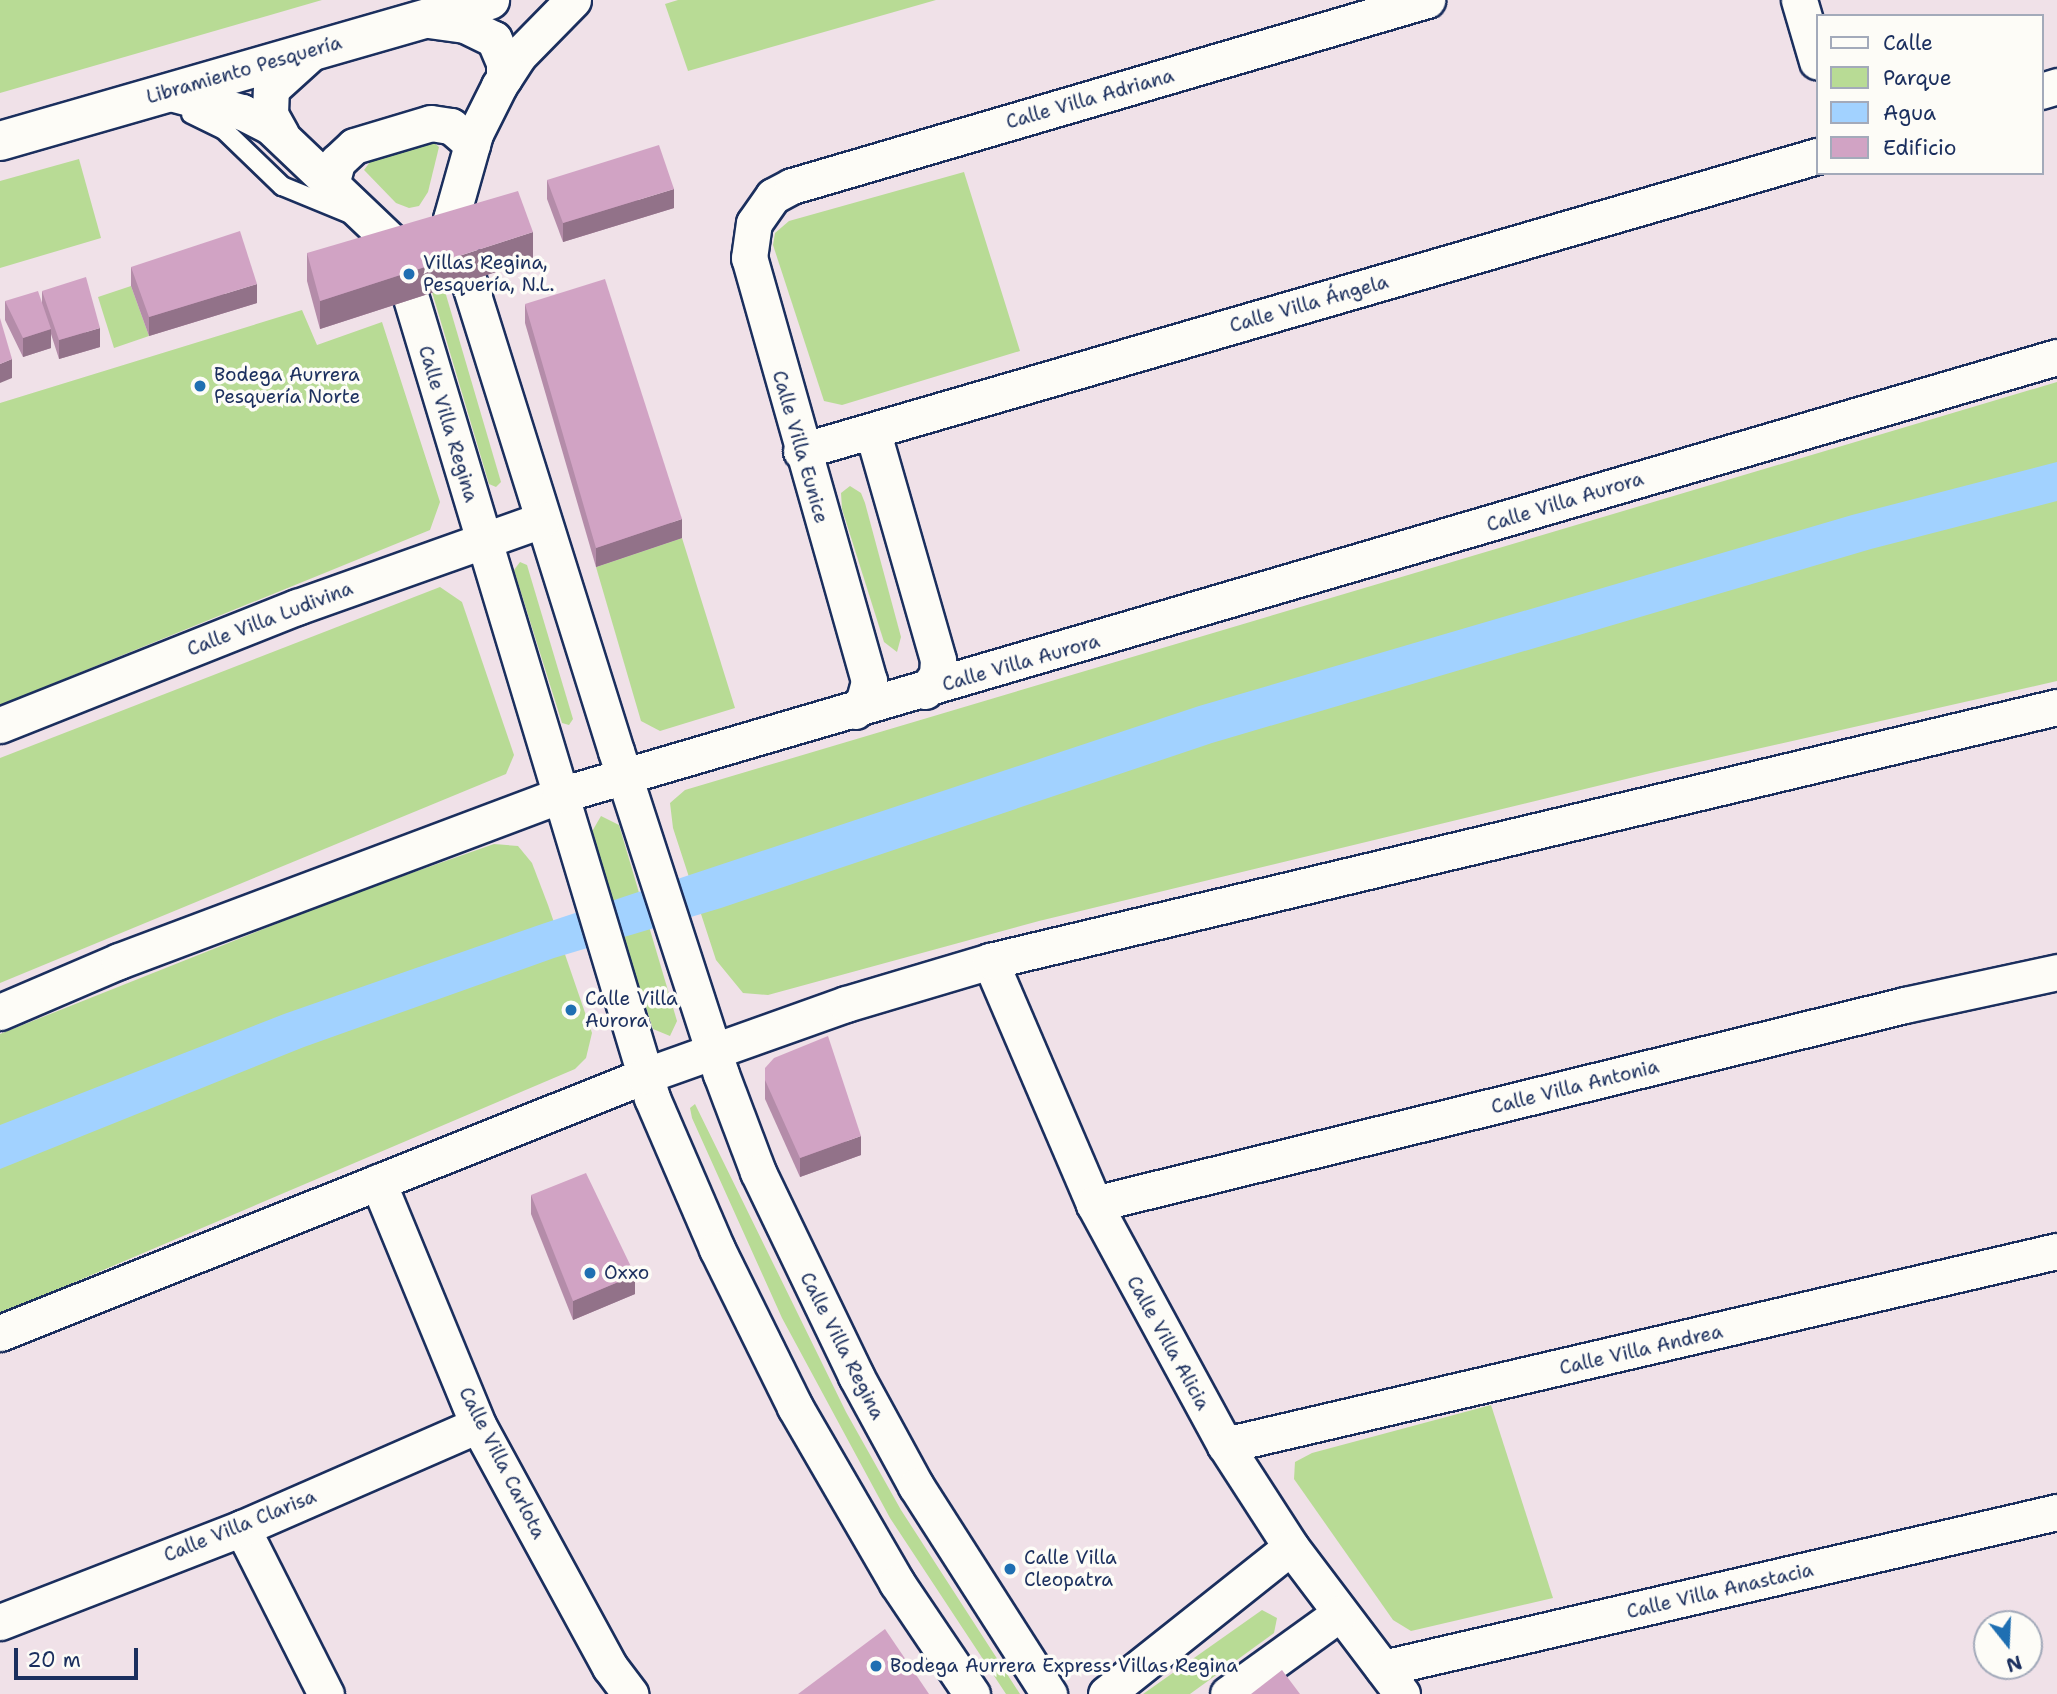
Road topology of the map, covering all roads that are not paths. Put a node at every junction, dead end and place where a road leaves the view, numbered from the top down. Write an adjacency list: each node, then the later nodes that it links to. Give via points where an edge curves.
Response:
1 (489, 0): 5 (main road, Libramiento Pesquería)
2 (573, 0): 8 (street, Calle Villa Regina, via 519,55)
3 (1427, 0): 17 (street, Calle Villa Adriana, via 792,186 773,196)
4 (1800, 0): 7 (street)
5 (421, 19): 6 (main road, Libramiento Pesquería); 8 (street, via 465,25 494,39 504,62)
6 (328, 46): 9 (main road, Libramiento Pesquería); 10 (street, via 304,56 271,89 270,114)
7 (1815, 54)
8 (504, 78): 12 (street, Calle Villa Regina)
9 (169, 101): 10 (street, Calle Villa Regina, via 242,112); 11 (main road, Libramiento Pesquería); 18 (lane, via 207,118 282,186)
10 (281, 134): 14 (street, Calle Villa Regina)
11 (0, 141)
12 (472, 144): 14 (street, via 451,126 431,123 354,146 337,162); 15 (street, Calle Villa Regina)
13 (1815, 157): 20 (street, Calle Villa Ángela)
14 (332, 181): 16 (street, Calle Villa Regina)
15 (461, 182): 16 (street, via 443,215 428,226 394,230); 22 (street, Calle Villa Regina, via 453,231)
16 (363, 211): 18 (street, Calle Villa Regina)
17 (761, 212): 21 (street, Calle Villa Eunice, via 749,258)
18 (389, 236): 23 (street, Calle Villa Regina)
19 (2057, 357): 24 (street, Calle Villa Aurora, via 967,678)
20 (873, 433): 21 (street, Calle Villa Ángela); 24 (street)
21 (801, 451): 25 (street, Calle Villa Eunice)
22 (542, 520): 23 (street, Calle Villa Ludivina); 28 (street, Calle Villa Regina)
23 (483, 540): 27 (street, Calle Villa Ludivina, via 297,607); 28 (street, Calle Villa Regina)
24 (922, 683): 25 (street, Calle Villa Aurora)
25 (862, 696): 28 (street, Calle Villa Aurora)
26 (2057, 707): 29 (street)
27 (0, 725)
28 (593, 786): 31 (street, Calle Villa Aurora, via 120,961); 32 (street, Calle Villa Regina, via 584,872 620,989); 32 (street, Calle Villa Regina, via 652,854 688,971)
29 (990, 961): 32 (street); 34 (street, Calle Villa Alicia, via 1044,1097)
30 (2057, 972): 34 (street, Calle Villa Antonia, via 1905,1005)
31 (0, 1012)
32 (679, 1063): 33 (street); 47 (street, Calle Villa Regina, via 717,1249 801,1418 897,1583); 48 (street, Calle Villa Regina, via 758,1172 856,1376 953,1549)
33 (378, 1182): 36 (street); 37 (street, Calle Villa Carlota)
34 (1094, 1204): 38 (street, Calle Villa Alicia)
35 (2057, 1251): 38 (street, Calle Villa Andrea)
36 (0, 1333)
37 (478, 1425): 40 (street, Calle Villa Clarisa); 46 (street, Calle Villa Carlota, via 610,1667)
38 (1225, 1445): 41 (street, Calle Villa Alicia)
39 (2057, 1511): 44 (street, Calle Villa Anastacia)
40 (242, 1528): 43 (street, Calle Villa Clarisa); 45 (street)
41 (1290, 1547): 42 (street, Calle Villa Alicia); 49 (street)
42 (1339, 1614): 44 (street, Calle Villa Alicia); 50 (street)
43 (0, 1622)
44 (1392, 1681)
45 (326, 1694)
46 (630, 1694)
47 (972, 1694)
48 (1049, 1694)
49 (1106, 1694)
50 (1228, 1694)

